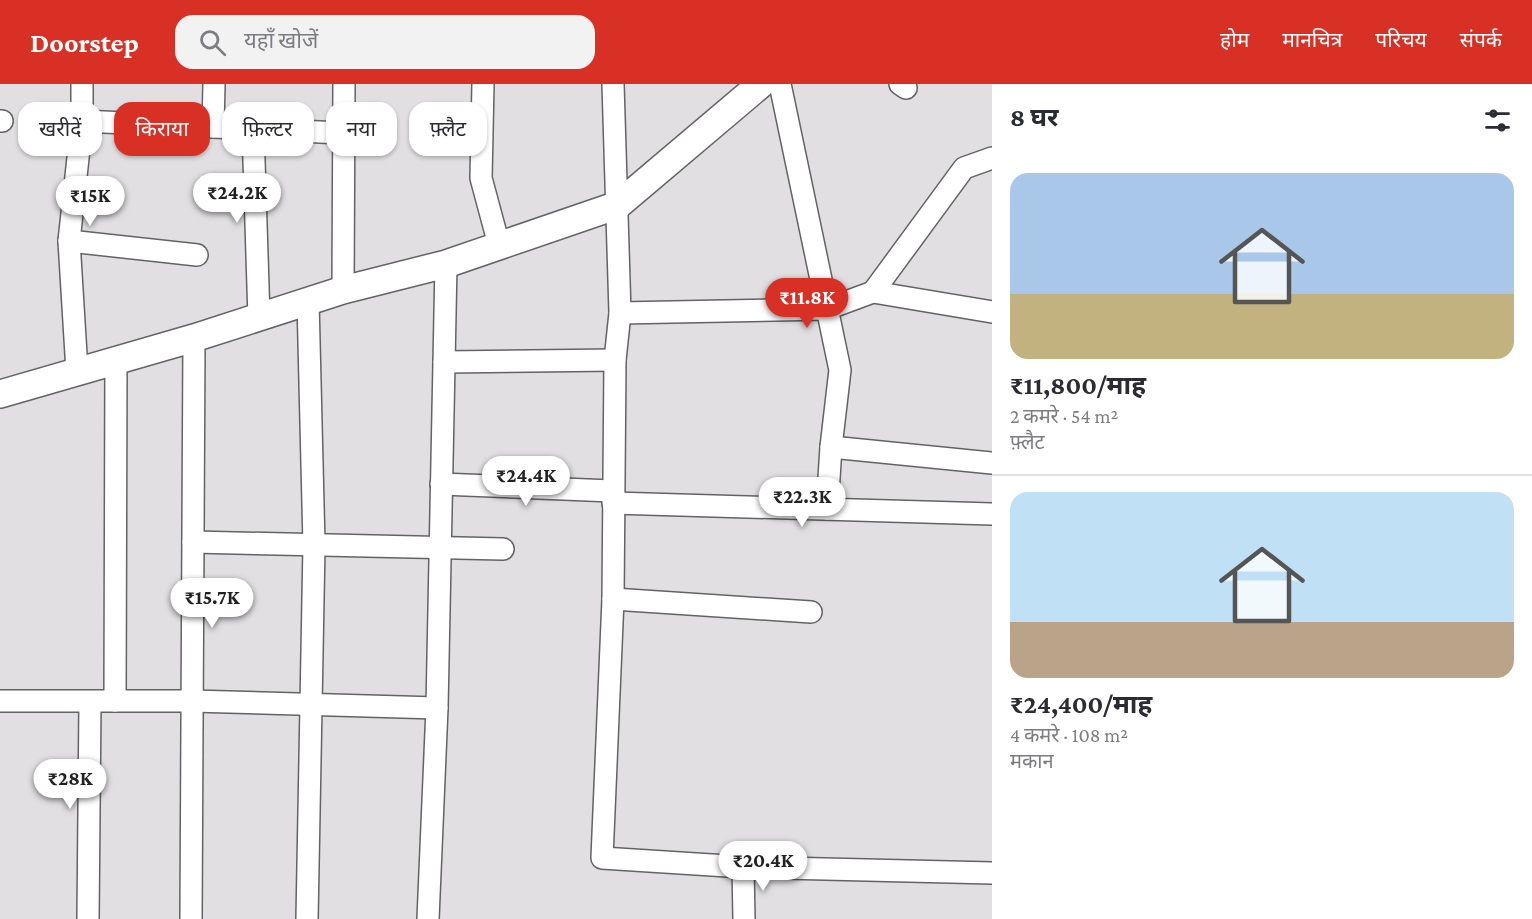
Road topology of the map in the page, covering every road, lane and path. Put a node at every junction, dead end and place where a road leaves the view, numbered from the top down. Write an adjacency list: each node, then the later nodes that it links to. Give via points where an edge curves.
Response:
1 (82, 84): 8 (street)
2 (214, 84): 11 (street)
3 (344, 84): 9 (street)
4 (483, 84): 19 (street, via 481,178)
5 (613, 84): 17 (street)
6 (761, 84): 17 (street)
7 (780, 84): 25 (street)
8 (82, 102)
9 (343, 102)
10 (102, 122): 11 (street)
11 (213, 127): 12 (street)
12 (222, 127)
13 (78, 156): 18 (street)
14 (254, 156): 28 (street)
15 (342, 156): 22 (street)
16 (992, 158): 23 (street, via 964,168)
17 (618, 205): 19 (street); 27 (street)
18 (69, 242): 20 (street); 33 (street)
19 (499, 245): 21 (street)
20 (196, 255)
21 (446, 264): 22 (street); 32 (street)
22 (343, 290): 24 (street)
23 (873, 292): 25 (street); 26 (street)
24 (308, 301): 28 (street); 42 (street)
25 (827, 309): 27 (street); 35 (street, via 840,370)
26 (992, 312)
27 (620, 313): 31 (street)
28 (259, 318): 29 (street)
29 (194, 338): 30 (street); 41 (street)
30 (116, 360): 33 (street); 48 (street)
31 (615, 360): 32 (street); 38 (street)
32 (444, 362): 37 (street)
33 (77, 371): 34 (street)
34 (0, 394)
35 (831, 447): 36 (street); 39 (street)
36 (992, 463)
37 (441, 484): 38 (street); 43 (street)
38 (613, 497): 39 (street); 45 (street)
39 (827, 509): 40 (street)
40 (992, 514)
41 (193, 542): 42 (street); 49 (street)
42 (314, 544): 43 (street); 51 (street)
43 (440, 548): 44 (street); 52 (street)
44 (503, 549)
45 (613, 600): 46 (street); 53 (street, via 602,858)
46 (811, 612)
47 (0, 701): 50 (street)
48 (115, 701): 49 (street); 50 (street)
49 (192, 701): 51 (street); 56 (street)
50 (90, 702): 55 (street)
51 (313, 706): 52 (street); 57 (street)
52 (437, 708): 58 (street)
53 (742, 867): 54 (street); 59 (street)
54 (992, 873)
55 (88, 919)
56 (191, 919)
57 (307, 919)
58 (428, 919)
59 (744, 919)

